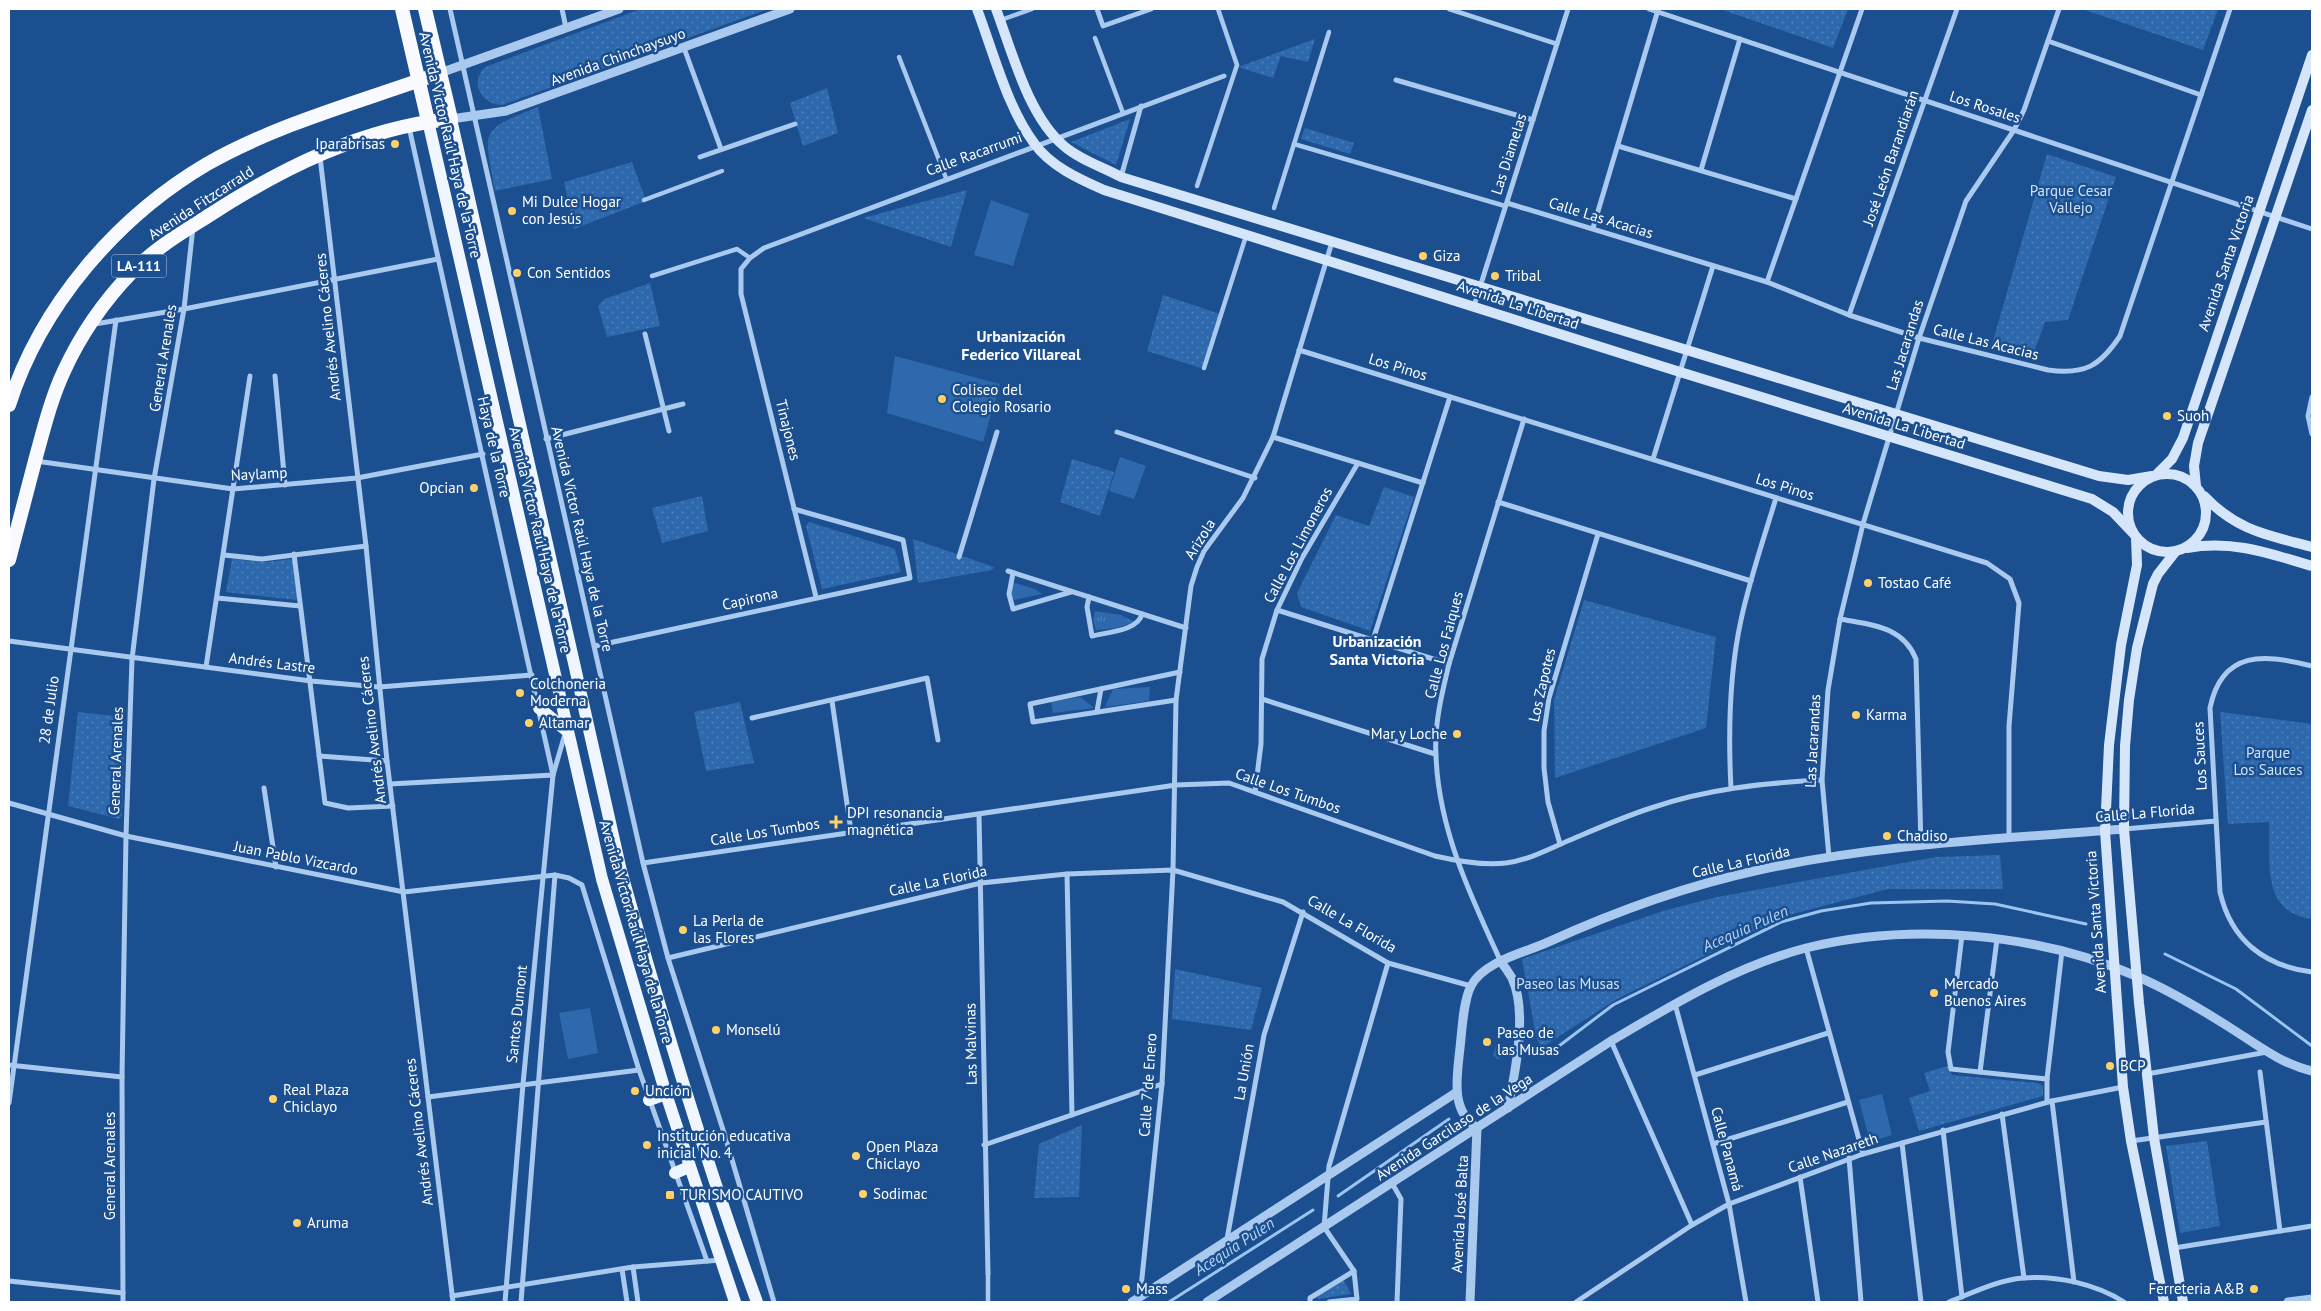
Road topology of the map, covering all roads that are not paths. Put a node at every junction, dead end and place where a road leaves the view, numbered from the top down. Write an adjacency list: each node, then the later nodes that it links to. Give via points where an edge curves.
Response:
1 (402, 9): 38 (highway, Avenida Victor Raúl Haya de la Torre)
2 (426, 9): 35 (highway, Avenida Victor Raúl Haya de la Torre)
3 (450, 9): 31 (street, Avenida Víctor Raúl Haya de la Torre)
4 (562, 9): 22 (street)
5 (619, 9): 22 (street)
6 (790, 9): 28 (street, Avenida Chinchaysuyo)
7 (977, 9): 33 (main road, Avenida La Libertad)
8 (996, 9): 21 (main road, Avenida La Libertad)
9 (1032, 9): 21 (street)
10 (1097, 9): 11 (street, via 1103,26)
11 (1151, 9)
12 (1218, 9): 63 (street, via 1237,65)
13 (1449, 9): 27 (street)
14 (1568, 9): 27 (street, Las Diamelas)
15 (1649, 9): 20 (street, Los Rosales)
16 (1862, 9): 34 (street)
17 (1957, 9): 40 (street, José León Barandiarán)
18 (2059, 9): 26 (street, Las Jacarandas)
19 (2230, 9): 39 (street, Calle Las Acacias)
20 (1658, 10): 25 (street, Los Rosales); 54 (street)
21 (1001, 20): 32 (main road, Avenida La Libertad)
22 (566, 28): 31 (street)
23 (1329, 32): 52 (street)
24 (1096, 38): 43 (street)
25 (1740, 39): 34 (street, Los Rosales); 58 (street)
26 (2048, 40): 39 (street); 50 (street, Las Jacarandas)
27 (1557, 44): 46 (street, Las Diamelas)
28 (684, 48): 44 (street, Avenida Chinchaysuyo, via 506,111); 55 (street)
29 (2312, 55): 70 (main road, Avenida Santa Victoria)
30 (899, 57): 61 (street)
31 (463, 65): 35 (street); 44 (street, Avenida Víctor Raúl Haya de la Torre)
32 (1017, 65): 33 (main road); 51 (main road, Avenida La Libertad, via 1032,102)
33 (1000, 71): 53 (main road, Avenida La Libertad, via 1015,109)
34 (1840, 72): 40 (street, Los Rosales); 65 (street)
35 (440, 74): 38 (highway, Avenida Fitzcarrald / LA-111); 45 (highway, Avenida Victor Raúl Haya de la Torre)
36 (1224, 76): 41 (street, Calle Racarrumi)
37 (1396, 80): 46 (street)
38 (418, 81): 47 (highway, Avenida Victor Raúl Haya de la Torre); 102 (highway, Avenida Fitzcarrald / LA-111, via 258,139 207,164 158,198 114,237 80,274 51,315 26,361)
39 (2201, 95): 62 (street, Calle Las Acacias)
40 (1925, 100): 50 (street, Los Rosales); 88 (street, José León Barandiarán)
41 (1142, 106): 43 (street, Calle Racarrumi); 60 (street)
42 (2312, 110): 71 (main road)
43 (1123, 113): 51 (street, Calle Racarrumi)
44 (474, 117): 45 (street, Avenida Chinchaysuyo); 112 (street, Avenida Víctor Raúl Haya de la Torre)
45 (451, 119): 47 (highway, Avenida Fitzcarrald / LA-111); 286 (main road, Avenida Victor Raúl Haya de la Torre, via 622,871 654,988)
46 (1533, 120): 67 (street, Las Diamelas)
47 (428, 121): 48 (highway, Avenida Fitzcarrald / LA-111); 169 (main road, Avenida Victor Raúl Haya de la Torre)
48 (409, 124): 56 (highway, Avenida Fitzcarrald / LA-111, via 353,140); 77 (street, Haya de la Torre)
49 (795, 124): 55 (street)
50 (2014, 130): 62 (street, Los Rosales); 92 (street, Las Jacarandas, via 1966,202)
51 (1055, 138): 53 (street, Calle Racarrumi); 60 (main road, Avenida La Libertad, via 1066,148)
52 (1294, 144): 67 (street); 69 (street)
53 (1035, 145): 61 (street, Calle Racarrumi); 68 (main road, Avenida La Libertad, via 1064,170 1084,181)
54 (1618, 146): 58 (street); 73 (street)
55 (721, 149): 57 (street)
56 (320, 154): 72 (highway, Avenida Fitzcarrald / LA-111, via 235,198); 83 (street, Andrés Avelino Cáceres)
57 (700, 157)
58 (1701, 170): 65 (street)
59 (722, 171): 66 (street)
60 (1121, 177): 64 (main road, Avenida La Libertad)
61 (946, 178): 78 (street, Calle Racarrumi, via 764,248)
62 (2171, 182): 70 (street, Los Rosales); 92 (street, Calle Las Acacias, via 2120,336 2108,354 2088,369 2070,373 2048,370)
63 (1197, 186)
64 (1157, 189): 68 (main road); 76 (main road, Avenida La Libertad)
65 (1796, 199): 84 (street)
66 (644, 200)
67 (1506, 204): 73 (street, Calle Las Acacias); 85 (street, Las Diamelas)
68 (1151, 206): 75 (main road, Avenida La Libertad)
69 (1274, 208)
70 (2260, 212): 71 (street, Los Rosales); 118 (main road, Avenida Santa Victoria, via 2183,438 2172,459)
71 (2276, 217): 74 (street, Los Rosales); 125 (main road, via 2198,443 2194,466)
72 (194, 225): 87 (street, General Arenales); 90 (highway, Avenida Fitzcarrald / LA-111, via 160,247 133,271)
73 (1593, 228): 80 (street, Calle Las Acacias)
74 (2312, 229)
75 (1246, 235): 79 (main road, Avenida La Libertad); 95 (street)
76 (1332, 242): 79 (street, Arizola); 85 (main road, Avenida La Libertad)
77 (438, 258): 83 (street); 113 (street, Haya de la Torre)
78 (750, 258): 81 (street, Calle Racarrumi); 82 (street, via 737,249)
79 (1327, 260): 86 (main road, Avenida La Libertad); 93 (street, Arizola)
80 (1713, 266): 84 (street, Calle Las Acacias); 94 (street)
81 (741, 269): 128 (street, Tinajones, via 741,294)
82 (652, 276)
83 (336, 279): 87 (street); 119 (street, Andrés Avelino Cáceres)
84 (1767, 282): 88 (street, Calle Las Acacias)
85 (1480, 287): 86 (street, Las Diamelas); 94 (main road, Avenida La Libertad)
86 (1474, 306): 96 (main road, Avenida La Libertad)
87 (184, 308): 89 (street); 121 (street, General Arenales)
88 (1849, 315): 92 (street, Calle Las Acacias)
89 (116, 320): 90 (street); 117 (street, 28 de Julio)
90 (89, 324): 115 (highway, Avenida Fitzcarrald / LA-111, via 57,388)
91 (645, 334): 103 (street)
92 (1919, 338): 104 (street, Las Jacarandas)
93 (1299, 350): 99 (street, Los Pinos); 110 (street, Arizola)
94 (1687, 351): 96 (street); 104 (main road, Avenida La Libertad)
95 (1204, 368)
96 (1680, 372): 111 (main road, Avenida La Libertad); 114 (street)
97 (250, 376): 124 (street)
98 (275, 376): 123 (street)
99 (1450, 397): 105 (street, Los Pinos); 122 (street)
100 (2312, 397): 109 (street, via 2308,416)
101 (683, 404): 103 (street)
102 (9, 405)
103 (664, 410): 106 (street); 112 (street)
104 (1897, 415): 111 (street, Las Jacarandas); 118 (main road, Avenida La Libertad, via 2099,476 2128,480)
105 (1524, 419): 114 (street, Los Pinos); 127 (street, Calle Los Faiques)
106 (669, 431)
107 (997, 432): 137 (street)
108 (1117, 432): 120 (street)
109 (2312, 434)
110 (1273, 437): 116 (street); 120 (street, Arizola)
111 (1890, 438): 129 (street, Las Jacarandas); 131 (main road, Avenida La Libertad, via 2092,500 2114,512)
112 (546, 439): 152 (street, Avenida Víctor Raúl Haya de la Torre)
113 (483, 454): 119 (street, Naylamp); 159 (street, Haya de la Torre)
114 (1652, 459): 126 (street, Los Pinos)
115 (35, 461): 117 (street, Naylamp); 138 (highway, Avenida Fitzcarrald / LA-111)
116 (1358, 463): 122 (street); 146 (street, Calle Los Limoneros, via 1302,558)
117 (95, 470): 121 (street, Naylamp); 153 (street, 28 de Julio)
118 (2155, 475): 125 (main road, via 2178,475); 131 (main road, via 2140,483 2132,494 2128,521)
119 (357, 478): 123 (street, Naylamp); 132 (street, Andrés Avelino Cáceres)
120 (1254, 478): 149 (street, Arizola, via 1204,551 1191,586)
121 (154, 479): 124 (street, Naylamp); 154 (street, General Arenales)
122 (1423, 483): 150 (street)
123 (285, 485): 124 (street, Naylamp)
124 (233, 489): 136 (street)
125 (2198, 489): 133 (main road, via 2231,520 2258,532); 134 (main road, via 2205,502 2205,524 2196,538)
126 (1776, 498): 129 (street, Los Pinos); 140 (street)
127 (1498, 502): 130 (street); 155 (street, Calle Los Faiques)
128 (794, 509): 142 (street, Tinajones); 142 (street, Capirona, via 903,540 910,578)
129 (1863, 524): 148 (street, Las Jacarandas); 190 (street, Los Pinos, via 1987,563 2010,579 2019,603 2009,726)
130 (1598, 534): 140 (street); 191 (street, Los Zapotes, via 1549,698 1544,731 1548,802)
131 (2134, 535): 134 (main road, via 2154,550); 187 (main road, Avenida Santa Victoria, via 2136,565 2121,645 2108,746)
132 (366, 546): 135 (street); 161 (street, Andrés Avelino Cáceres)
133 (2312, 548)
134 (2180, 550): 139 (main road, via 2212,544 2236,545); 186 (main road, via 2153,584 2137,648 2125,746)
135 (294, 554): 136 (street, via 262,559); 145 (street)
136 (224, 555): 144 (street)
137 (959, 557)
138 (9, 560)
139 (2312, 566)
140 (1751, 581): 179 (street, via 1741,621 1729,706)
141 (1072, 592): 141 (street, via 1011,572 1009,594 1013,608); 143 (street)
142 (816, 597): 152 (street, Capirona)
143 (1089, 597): 147 (street); 147 (street, via 1087,607 1092,636 1134,626)
144 (216, 598): 145 (street); 156 (street)
145 (300, 606): 160 (street)
146 (1277, 610): 150 (street); 163 (street, Calle Los Limoneros, via 1262,659)
147 (1142, 614): 149 (street)
148 (1840, 619): 175 (street, Las Jacarandas, via 1828,690); 192 (street, via 1883,628 1900,636 1910,645 1916,659)
149 (1186, 628): 158 (street, Arizola)
150 (1373, 640): 155 (street)
151 (9, 641): 153 (street, Andrés Lastre)
152 (595, 646): 195 (street, Avenida Víctor Raúl Haya de la Torre)
153 (70, 651): 154 (street, Andrés Lastre); 184 (street, 28 de Julio)
154 (132, 659): 156 (street, Andrés Lastre); 189 (street, General Arenales)
155 (1449, 664): 171 (street, Calle Los Faiques, via 1440,702)
156 (206, 666): 160 (street, Andrés Lastre)
157 (2312, 666): 185 (street, Los Sauces, via 2267,656 2249,660 2224,675 2213,692 2210,708)
158 (1180, 672): 162 (street); 164 (street, Arizola)
159 (532, 675): 161 (street, Andrés Lastre); 166 (street, Haya de la Torre)
160 (311, 681): 161 (street, Andrés Lastre); 172 (street)
161 (379, 687): 173 (street, Andrés Avelino Cáceres)
162 (1101, 689): 167 (street); 167 (street, via 1030,704 1033,722)
163 (1262, 699): 171 (street); 180 (street, Calle Los Limoneros)
164 (1176, 700): 167 (street); 177 (street, Arizola)
165 (832, 701): 168 (street); 170 (street, via 927,678); 188 (street)
166 (539, 708): 169 (main road); 174 (street, Haya de la Torre)
167 (1097, 711)
168 (752, 718)
169 (566, 730): 174 (street, Santos Dumont); 233 (main road, Avenida Victor Raúl Haya de la Torre, via 602,879)
170 (938, 740)
171 (1435, 754): 194 (street, Calle Los Faiques, via 1444,810)
172 (319, 756): 173 (street); 182 (street, via 325,803 348,808)
173 (387, 760): 176 (street, Andrés Avelino Cáceres)
174 (553, 776): 176 (street); 200 (street, Santos Dumont)
175 (1822, 780): 179 (street, Calle Los Tumbos); 193 (street, Las Jacarandas)
176 (390, 784): 182 (street, Andrés Avelino Cáceres)
177 (1176, 785): 180 (street, Calle Los Tumbos, via 1229,783); 183 (street, Calle Los Tumbos); 197 (street, Arizola)
178 (264, 788): 196 (street)
179 (1731, 788): 191 (street, Calle Los Tumbos, via 1652,808)
180 (1255, 792): 194 (street, Calle Los Tumbos, via 1435,856)
181 (9, 803): 184 (street, Juan Pablo Vizcardo)
182 (394, 806): 202 (street, Andrés Avelino Cáceres)
183 (979, 814): 188 (street, Calle Los Tumbos); 201 (street, Las Malvinas)
184 (47, 815): 189 (street, Juan Pablo Vizcardo); 219 (street, 28 de Julio)
185 (2216, 822): 186 (street, Calle La Florida); 212 (street, Los Sauces, via 2220,892 2224,910 2234,929 2250,947 2269,960 2294,970)
186 (2124, 829): 187 (street, Calle La Florida); 213 (main road)
187 (2105, 830): 190 (street, Calle La Florida); 211 (main road, Avenida Santa Victoria)
188 (851, 831): 195 (street, Calle Los Tumbos)
189 (126, 836): 196 (street, Juan Pablo Vizcardo); 226 (street, General Arenales)
190 (2009, 838): 192 (street, Calle La Florida)
191 (1560, 844): 194 (street, Calle Los Tumbos, via 1537,856 1505,863)
192 (1921, 846): 193 (street, Calle La Florida)
193 (1829, 856): 209 (street, Calle La Florida, via 1747,873 1642,904)
194 (1458, 861): 209 (street, Calle Los Faiques)
195 (643, 863): 208 (street, Avenida Víctor Raúl Haya de la Torre)
196 (276, 867): 202 (street, Juan Pablo Vizcardo)
197 (1173, 870): 198 (street, Calle La Florida); 203 (street, Calle La Florida, via 1284,902); 230 (street, Calle 7 de Enero)
198 (1067, 874): 201 (street, Calle La Florida); 241 (street)
199 (555, 875): 200 (street, Juan Pablo Vizcardo); 220 (street, Juan Pablo Vizcardo, via 582,885); 228 (street, Santos Dumont)
200 (543, 876): 202 (street, Juan Pablo Vizcardo); 229 (street, Santos Dumont)
201 (981, 883): 208 (street, Calle La Florida); 249 (street, Las Malvinas)
202 (404, 892): 234 (street, Andrés Avelino Cáceres)
203 (1303, 912): 210 (street, Calle La Florida); 262 (street, La Unión, via 1264,1035)
204 (1962, 934): 205 (street, Avenida Garcilaso de la Vega); 206 (street, Avenida Garcilaso de la Vega, via 1911,934); 222 (street, via 1948,1052 1951,1069)
205 (1997, 938): 207 (street, Avenida Garcilaso de la Vega); 222 (street)
206 (1806, 948): 215 (street, Avenida Garcilaso de la Vega, via 1728,977); 216 (street)
207 (2062, 950): 211 (street, Avenida Garcilaso de la Vega); 227 (street)
208 (668, 958): 287 (street, Avenida Víctor Raúl Haya de la Torre)
209 (1501, 962): 214 (street, Calle La Florida, via 1483,973); 239 (street, via 1512,978 1518,1011 1516,1057)
210 (1388, 963): 214 (street, Calle La Florida); 254 (street, via 1329,1166)
211 (2114, 968): 213 (street, Avenida Garcilaso de la Vega); 231 (main road, Avenida Santa Victoria)
212 (2312, 972)
213 (2136, 976): 218 (street, Avenida Garcilaso de la Vega, via 2200,1009); 224 (main road)
214 (1471, 986): 232 (street)
215 (1674, 1003): 217 (street, Avenida Garcilaso de la Vega); 225 (street, Calle Panamá)
216 (1828, 1034): 225 (street); 236 (street)
217 (1611, 1041): 239 (street, Avenida Garcilaso de la Vega); 258 (street)
218 (2268, 1052): 221 (street, Avenida Garcilaso de la Vega, via 2284,1062); 224 (street)
219 (11, 1066): 226 (street); 238 (street, 28 de Julio)
220 (639, 1070): 228 (street); 235 (street)
221 (2312, 1071)
222 (1980, 1072): 227 (street)
223 (2260, 1072): 242 (street)
224 (2147, 1074): 245 (main road)
225 (1695, 1075): 248 (street, Calle Panamá)
226 (122, 1077): 275 (street, General Arenales)
227 (2047, 1079): 237 (street)
228 (539, 1082): 229 (street); 273 (street, Santos Dumont)
229 (523, 1084): 234 (street); 274 (street, Santos Dumont)
230 (1162, 1084): 241 (street); 279 (street, Calle 7 de Enero)
231 (2123, 1087): 237 (street, Calle Nazareth); 246 (main road, Avenida Santa Victoria)
232 (1457, 1092): 243 (street, via 1462,1113); 254 (street, Avenida Garcilaso de la Vega)
233 (666, 1094): 235 (main road); 252 (main road, Avenida Victor Raúl Haya de la Torre)
234 (428, 1097): 277 (street, Andrés Avelino Cáceres)
235 (649, 1100): 253 (street)
236 (1848, 1102): 248 (street); 250 (street)
237 (2050, 1102): 240 (street, Calle Nazareth); 272 (street)
238 (9, 1103)
239 (1508, 1108): 243 (street, Avenida Garcilaso de la Vega)
240 (2002, 1114): 244 (street, Calle Nazareth); 270 (street)
241 (1072, 1115): 249 (street)
242 (2266, 1122): 245 (street); 261 (street)
243 (1477, 1128): 256 (street, Avenida Garcilaso de la Vega); 293 (street, Avenida José Balta)
244 (1943, 1130): 247 (street, Calle Nazareth); 276 (street)
245 (2154, 1138): 246 (street); 263 (main road)
246 (2131, 1141): 301 (main road, Avenida Santa Victoria)
247 (1902, 1143): 250 (street, Calle Nazareth); 298 (street)
248 (1713, 1144): 257 (street, Calle Panamá)
249 (984, 1145): 269 (street, Las Malvinas)
250 (1863, 1154): 251 (street, Calle Nazareth)
251 (1849, 1158): 255 (street, Calle Nazareth); 297 (street)
252 (689, 1167): 253 (main road); 264 (main road, Avenida Victor Raúl Haya de la Torre)
253 (675, 1173): 265 (street)
254 (1330, 1174): 260 (street); 262 (street, Avenida Garcilaso de la Vega)
255 (1800, 1177): 257 (street, Calle Nazareth); 296 (street)
256 (1392, 1182): 260 (street, Avenida Garcilaso de la Vega); 292 (street, via 1401,1199)
257 (1728, 1204): 258 (street, Calle Nazareth); 295 (street, Calle Panamá)
258 (1692, 1225): 294 (street, Calle Nazareth)
259 (2312, 1226): 261 (street)
260 (1324, 1227): 268 (street); 289 (street, Avenida Garcilaso de la Vega)
261 (2280, 1231): 263 (street)
262 (1227, 1242): 279 (street, Avenida Garcilaso de la Vega)
263 (2174, 1248): 302 (main road)
264 (720, 1260): 265 (street); 285 (main road, Avenida Victor Raúl Haya de la Torre)
265 (706, 1261): 266 (street)
266 (633, 1267): 267 (street); 284 (street)
267 (622, 1269): 273 (street); 283 (street)
268 (1354, 1271): 290 (street, via 1310,1298); 291 (street, via 1357,1298)
269 (988, 1274): 288 (street)
270 (2024, 1278): 272 (street); 276 (street, via 2002,1282)
271 (9, 1281): 275 (street)
272 (2074, 1282): 300 (street)
273 (522, 1284): 274 (street); 282 (street, Santos Dumont)
274 (506, 1286): 277 (street); 281 (street, Santos Dumont)
275 (123, 1293): 280 (street, General Arenales)
276 (1962, 1297): 299 (street)
277 (452, 1299)
278 (2312, 1299): 303 (street)
279 (1137, 1301)
280 (123, 1302)
281 (506, 1302)
282 (521, 1302)
283 (627, 1302)
284 (638, 1302)
285 (735, 1302)
286 (757, 1302)
287 (774, 1302)
288 (988, 1302)
289 (1207, 1302)
290 (1310, 1302)
291 (1329, 1302)
292 (1397, 1302)
293 (1470, 1302)
294 (1576, 1302)
295 (1746, 1302)
296 (1818, 1302)
297 (1861, 1302)
298 (1921, 1302)
299 (1949, 1302)
300 (2124, 1302)
301 (2164, 1302)
302 (2184, 1302)
303 (2288, 1302)

